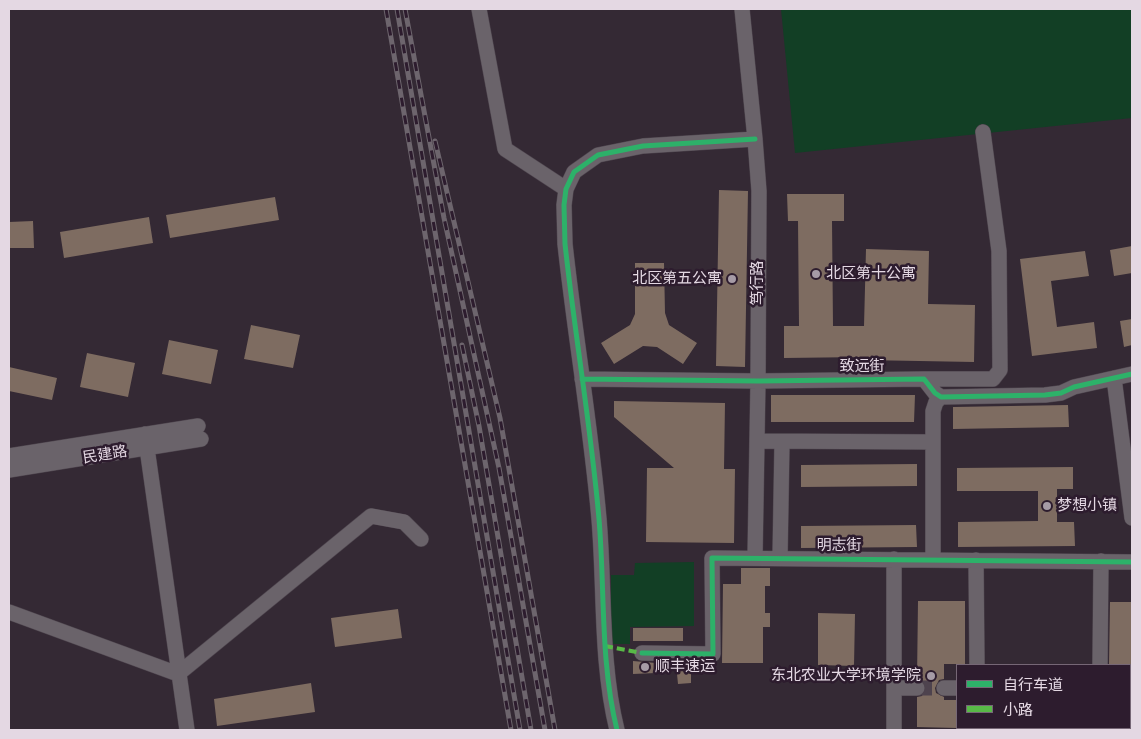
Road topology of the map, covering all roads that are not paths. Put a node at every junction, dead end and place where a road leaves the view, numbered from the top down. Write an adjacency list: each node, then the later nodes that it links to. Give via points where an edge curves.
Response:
1 (479, 9): 5 (street, via 505,148)
2 (742, 9): 4 (street, 笃行路)
3 (982, 132): 9 (street, 致远街, via 999,251 1000,370 993,379)
4 (755, 139): 5 (street, via 642,146 598,155 574,172); 10 (street, 笃行路, via 759,191)
5 (566, 189): 8 (street, via 565,244)
6 (1132, 374): 7 (street)
7 (1114, 378): 11 (street, via 1045,395); 19 (street)
8 (582, 379): 10 (street, 致远街); 36 (street, via 603,557 604,646)
9 (924, 379): 10 (street, 致远街); 11 (street)
10 (758, 381): 14 (street, 笃行路)
11 (941, 397): 16 (street, via 933,411)
12 (199, 433): 13 (street, 民建路)
13 (146, 441): 17 (street, 民建路); 18 (street, 民建路); 32 (street)
14 (757, 441): 15 (street); 21 (street, 笃行路)
15 (782, 442): 16 (street); 22 (street)
16 (933, 442): 24 (street)
17 (9, 456)
18 (9, 470)
19 (1132, 518)
20 (421, 539): 32 (street, via 404,522 371,516)
21 (755, 558): 22 (street, 明志街); 29 (street, 明志街, via 712,558 713,654)
22 (780, 558): 23 (street, 明志街)
23 (894, 559): 24 (street, 明志街); 33 (street)
24 (933, 560): 25 (street, 明志街)
25 (976, 560): 26 (street, 明志街); 30 (street)
26 (1101, 562): 27 (street, 明志街); 31 (street)
27 (1132, 562)
28 (9, 612): 32 (street)
29 (642, 653)
30 (977, 664)
31 (1100, 664)
32 (178, 674): 35 (street)
33 (894, 688): 34 (street); 37 (street)
34 (917, 688)
35 (187, 730)
36 (617, 730)
37 (894, 730)

